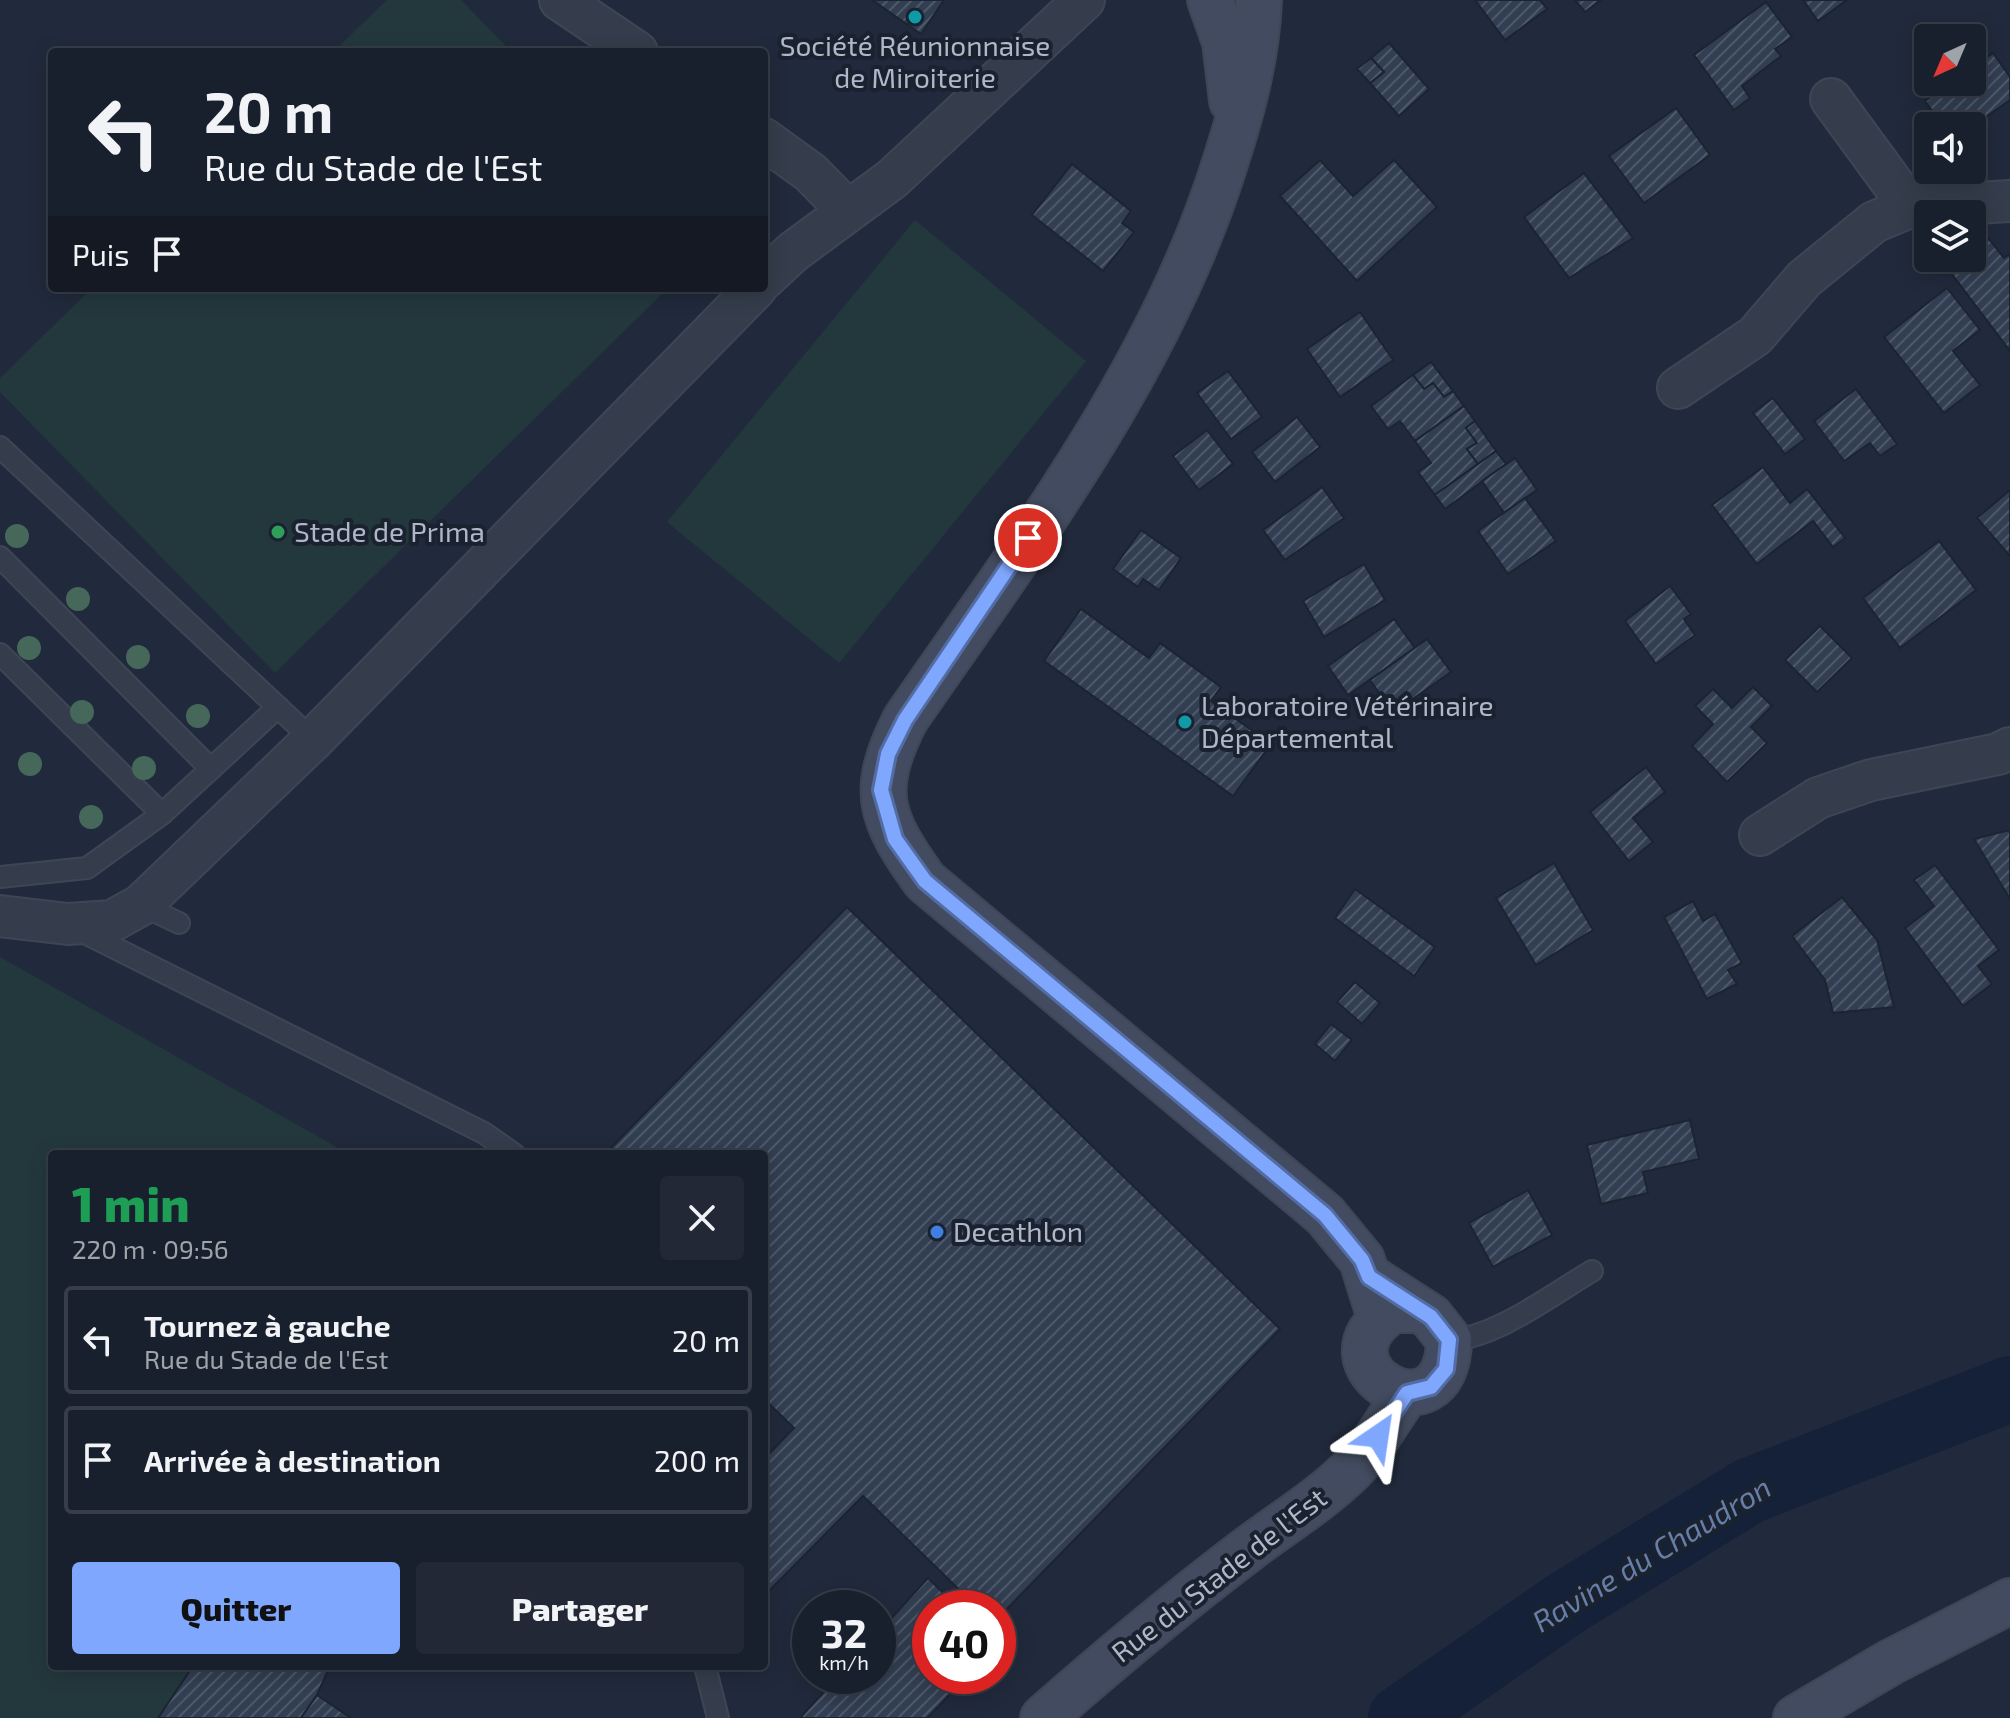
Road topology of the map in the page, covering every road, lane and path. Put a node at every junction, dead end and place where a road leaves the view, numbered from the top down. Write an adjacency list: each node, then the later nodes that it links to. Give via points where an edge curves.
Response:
1 (560, 0): 5 (street)
2 (1210, 0): 7 (street, via 1225,42)
3 (1259, 0): 7 (street, via 1257,42)
4 (1089, 3): 11 (street, via 1007,69 892,179)
5 (631, 48)
6 (1831, 99): 10 (street)
7 (1235, 131): 31 (street, via 1201,233 1138,368 905,720 888,754 881,790 895,839 925,881 1325,1215)
8 (768, 142): 11 (street, via 811,173)
9 (2010, 201): 10 (street)
10 (1910, 207): 14 (street, via 1874,222 1804,279 1755,336)
11 (848, 211): 12 (street)
12 (768, 275)
13 (752, 292): 19 (street)
14 (1678, 388)
15 (0, 447): 18 (lane)
16 (0, 557): 21 (lane)
17 (0, 654): 22 (lane)
18 (278, 707): 19 (lane); 21 (lane)
19 (313, 740): 25 (street)
20 (2010, 748): 23 (street, via 1871,780 1818,798)
21 (211, 769): 22 (lane)
22 (162, 814): 24 (lane, via 87,868)
23 (1760, 835)
24 (0, 877)
25 (141, 905): 27 (lane); 28 (street, via 112,921)
26 (0, 916): 28 (street)
27 (179, 923)
28 (68, 924): 29 (lane, via 484,1133)
29 (508, 1150)
30 (1592, 1271): 32 (lane, via 1488,1331)
31 (1399, 1314): 32 (street, via 1440,1326); 33 (street, via 1369,1332 1365,1351 1367,1368)
32 (1449, 1340): 33 (street, Rue du Stade de l'Est, via 1446,1369 1431,1387)
33 (1390, 1399): 37 (street, Rue du Stade de l'Est, via 1371,1448 1339,1481)
34 (2010, 1601): 38 (street)
35 (706, 1670): 36 (lane)
36 (718, 1718)
37 (1043, 1718)
38 (1796, 1718)

